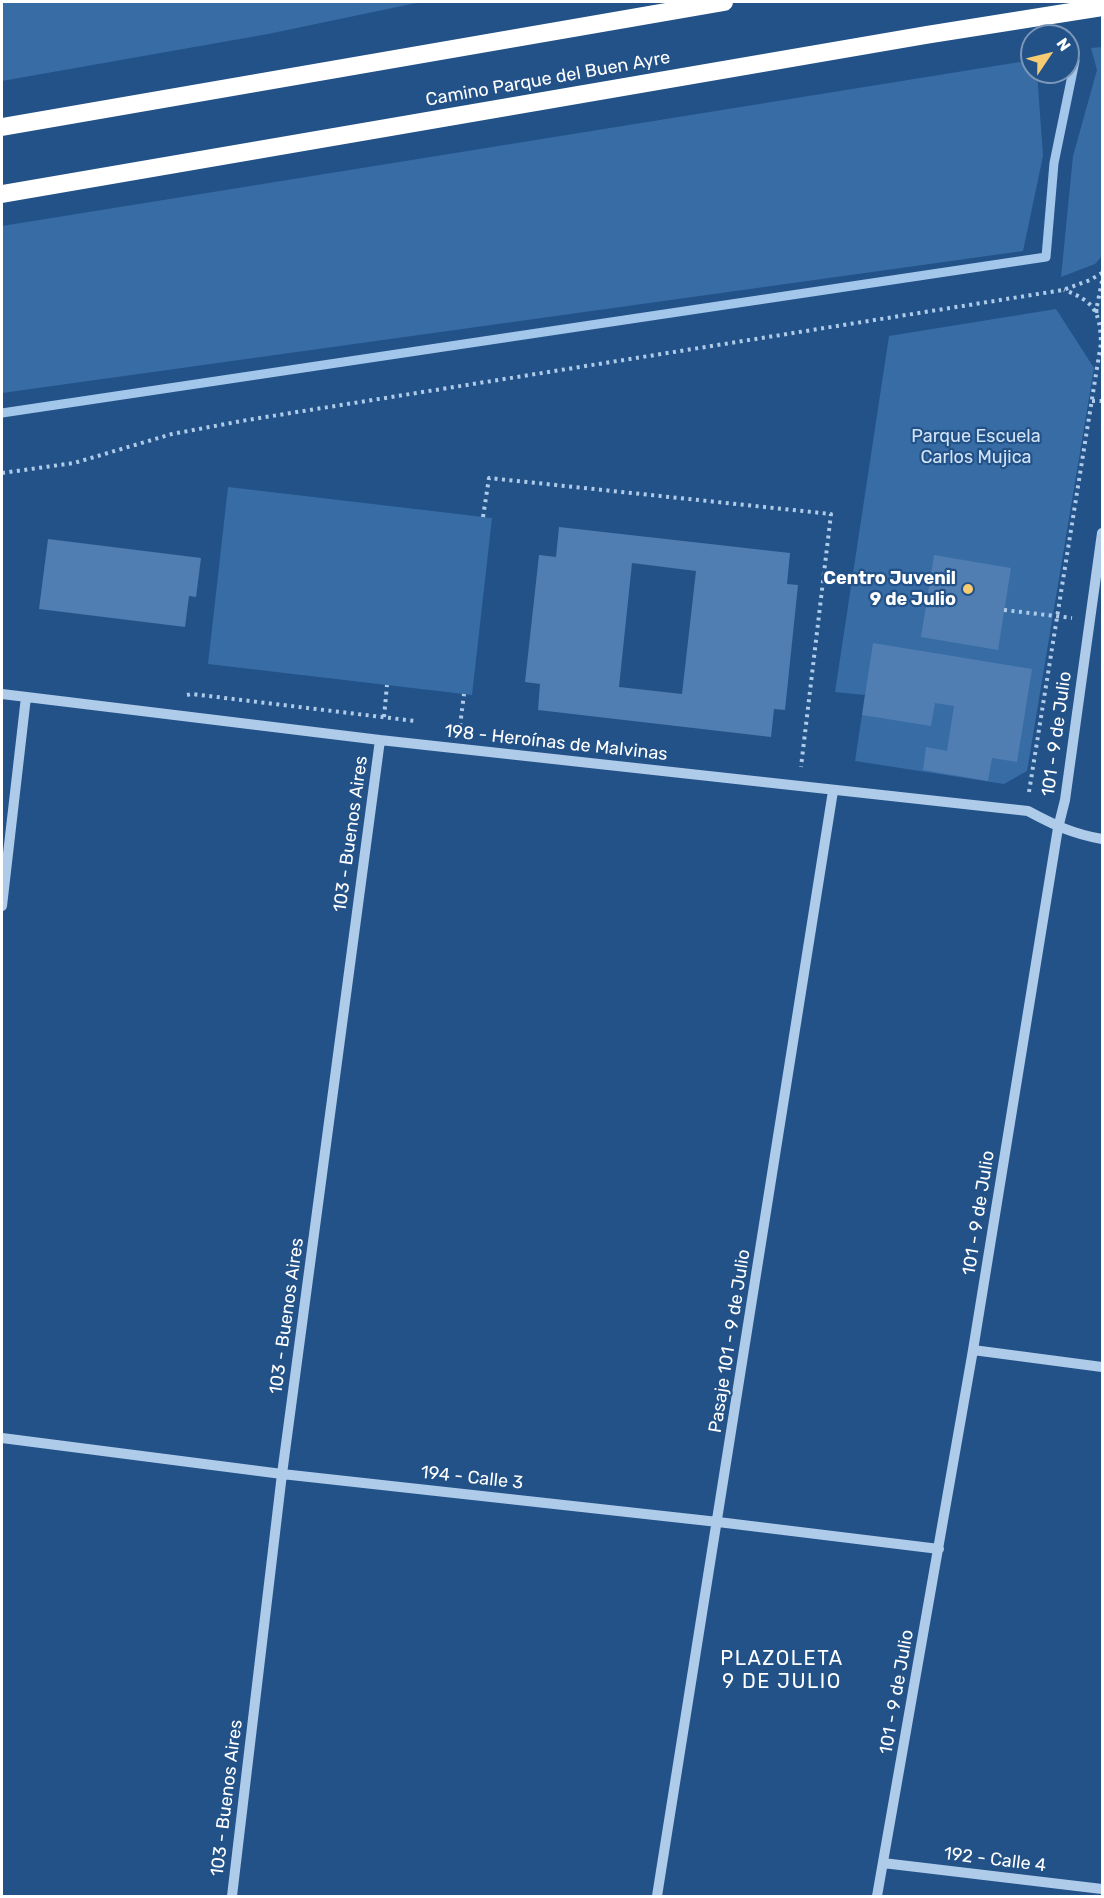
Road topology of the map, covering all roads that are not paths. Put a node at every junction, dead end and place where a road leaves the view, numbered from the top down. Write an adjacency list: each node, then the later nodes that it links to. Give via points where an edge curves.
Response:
1 (724, 2): 3 (highway)
2 (1102, 10): 4 (highway, Camino Parque del Buen Ayre, via 914,37)
3 (2, 127)
4 (2, 194)
5 (1102, 533): 10 (street, 101 - 9 de Julio)
6 (2, 694): 7 (street, 198 - Heroínas de Malvinas)
7 (26, 697): 8 (street, 198 - Heroínas de Malvinas); 12 (street)
8 (380, 740): 9 (street, 198 - Heroínas de Malvinas); 16 (street, 103 - Buenos Aires)
9 (833, 791): 10 (street, 198 - Heroínas de Malvinas, via 1028,811); 17 (street, Pasaje 101 - 9 de Julio)
10 (1058, 828): 11 (street, 198 - Heroínas de Malvinas); 13 (street, 101 - 9 de Julio)
11 (1102, 839)
12 (2, 906)
13 (973, 1350): 14 (street); 18 (street, 101 - 9 de Julio)
14 (1102, 1367)
15 (2, 1438): 16 (street, 194 - Calle 3)
16 (282, 1474): 17 (street, 194 - Calle 3); 21 (street, 103 - Buenos Aires)
17 (718, 1522): 18 (street, 194 - Calle 3); 22 (street, Pasaje 101 - 9 de Julio)
18 (939, 1549): 19 (street, 101 - 9 de Julio)
19 (883, 1863): 20 (street, 192 - Calle 4); 23 (street, 101 - 9 de Julio)
20 (1102, 1889)
21 (232, 1896)
22 (657, 1896)
23 (878, 1896)

